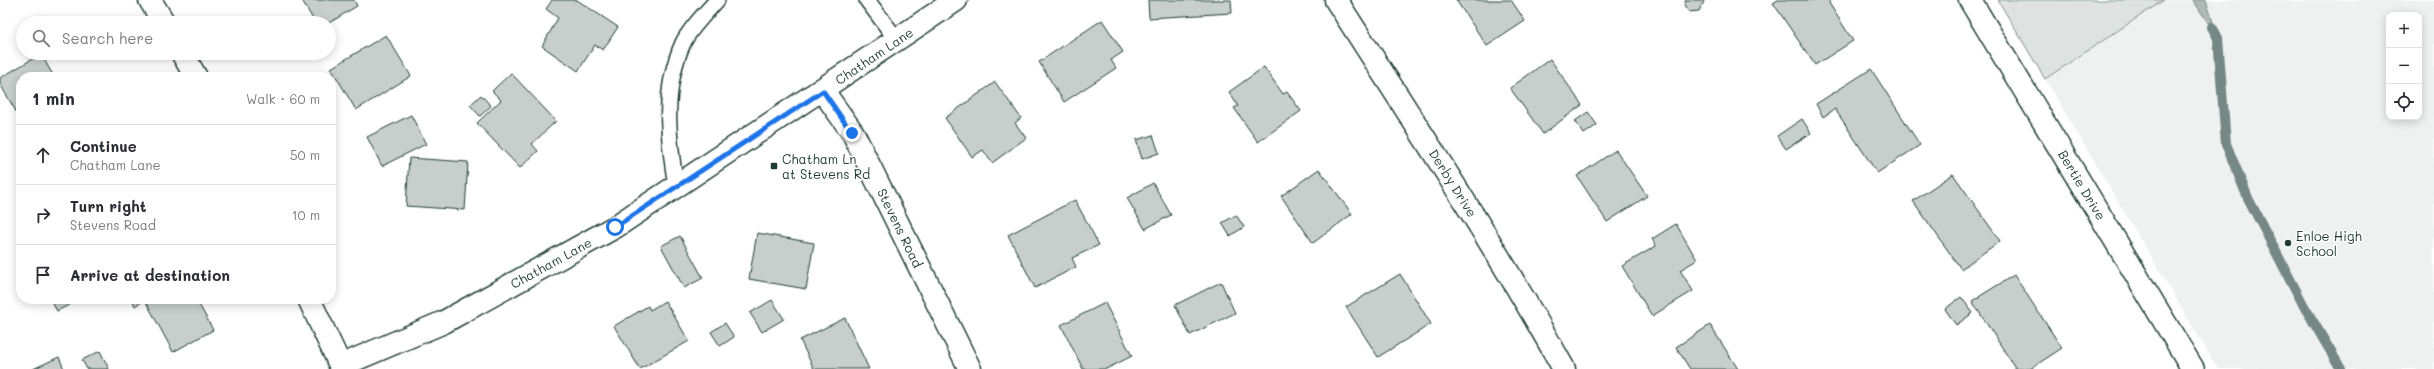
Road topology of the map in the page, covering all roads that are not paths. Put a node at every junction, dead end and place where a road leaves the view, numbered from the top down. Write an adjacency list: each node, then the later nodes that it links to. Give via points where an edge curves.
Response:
1 (150, 0): 7 (street)
2 (718, 0): 12 (lane, via 683,42 668,89 669,143)
3 (867, 0): 8 (lane)
4 (956, 0): 8 (street, Chatham Lane)
5 (1336, 0): 16 (street, Derby Drive, via 1456,187)
6 (1970, 0): 17 (street, Bertie Drive)
7 (160, 16)
8 (897, 40): 11 (street, Chatham Lane)
9 (186, 60): 10 (street)
10 (193, 72)
11 (823, 91): 12 (street, Chatham Lane); 15 (street, Stevens Road, via 852,133)
12 (676, 186): 14 (street, Chatham Lane, via 615,227 444,322)
13 (311, 304): 14 (street)
14 (339, 368)
15 (970, 369)
16 (1564, 369)
17 (2193, 369)

